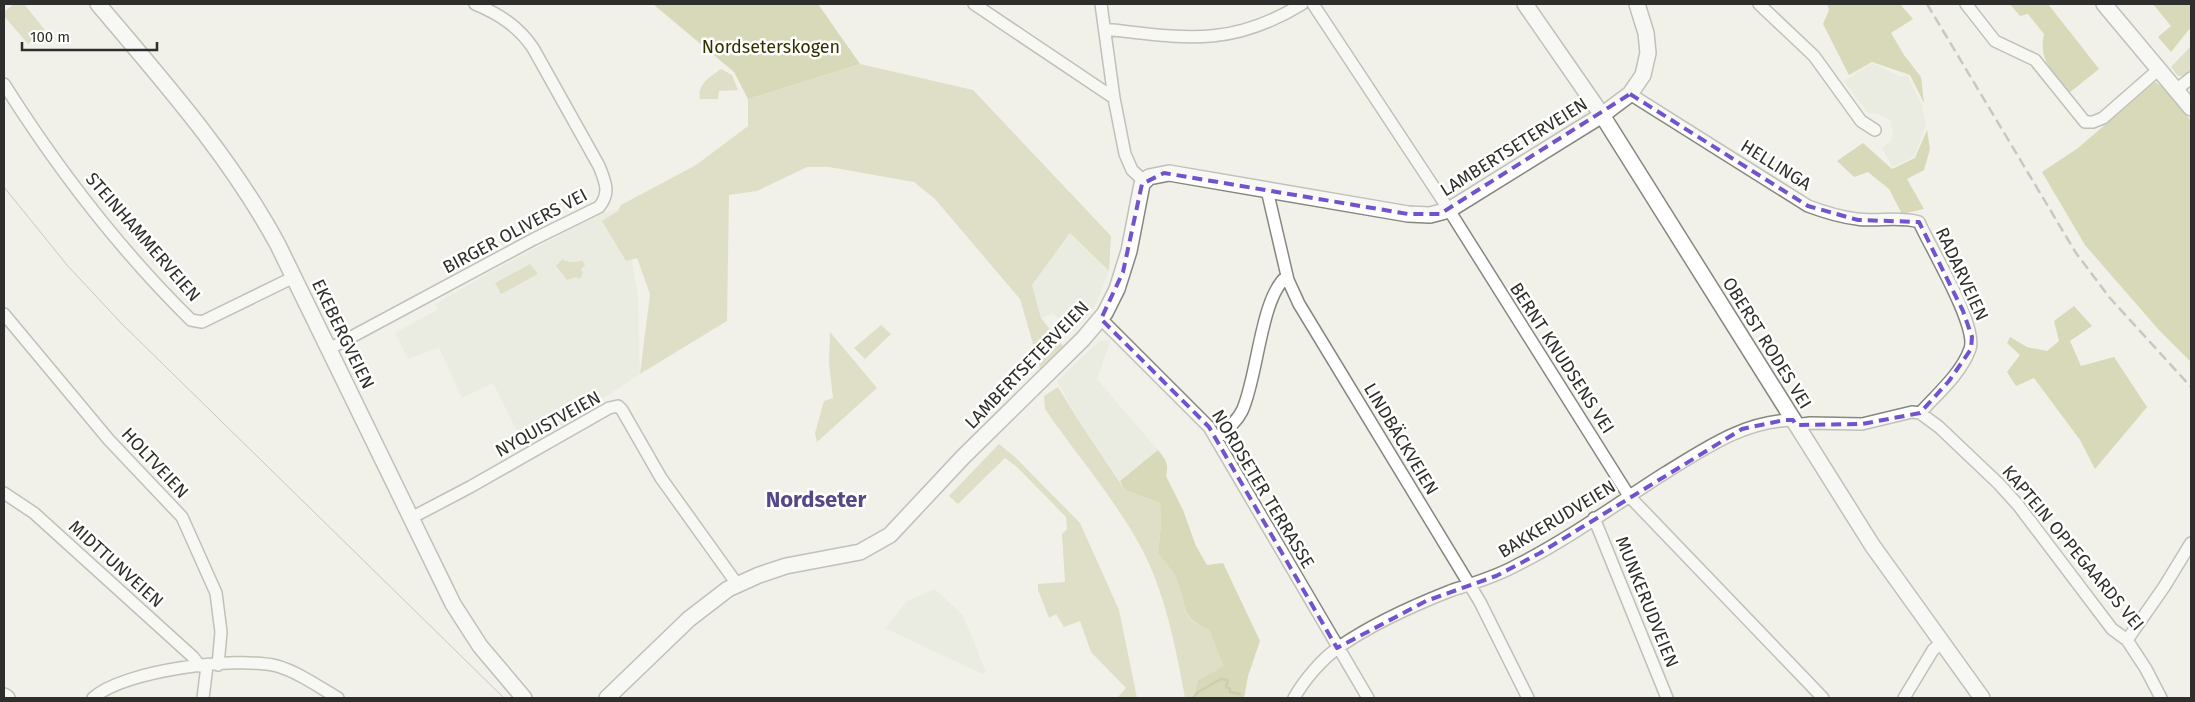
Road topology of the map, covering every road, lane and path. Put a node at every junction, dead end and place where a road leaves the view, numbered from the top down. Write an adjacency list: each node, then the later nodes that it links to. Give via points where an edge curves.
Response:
1 (98, 4): 27 (main road, EKEBERGVEIEN, via 229,163 263,217)
2 (475, 4): 30 (street, BIRGER OLIVERS VEI, via 507,20 533,48 599,166 606,185 604,201 599,207)
3 (974, 4): 18 (street)
4 (1101, 4): 12 (street)
5 (1302, 4): 12 (street, via 1228,35 1189,38)
6 (1313, 4): 24 (street, BERNT KNUDSENS VEI)
7 (1526, 4): 20 (main road, OBERST RODES VEI)
8 (1637, 4): 17 (main road, LAMBERTSETERVEIEN, via 1646,32 1648,53 1643,75)
9 (1759, 4): 21 (street, via 1814,56 1861,121)
10 (1966, 4): 13 (street, via 1995,41 2035,60 2085,122 2102,118)
11 (2104, 4): 13 (main road)
12 (1105, 29): 18 (street)
13 (2159, 69): 16 (main road)
14 (2191, 78): 16 (street)
15 (4, 84): 27 (street, STEINHAMMERVEIEN, via 76,187 125,248 191,320 202,322)
16 (2176, 90): 19 (main road)
17 (1630, 94): 20 (main road, LAMBERTSETERVEIEN); 25 (street, HELLINGA, via 1808,206 1858,220)
18 (1114, 98): 22 (street, via 1125,154 1132,170)
19 (2191, 108)
20 (1602, 115): 24 (main road, LAMBERTSETERVEIEN); 32 (main road, OBERST RODES VEI)
21 (1875, 130)
22 (1144, 181): 23 (main road, LAMBERTSETERVEIEN, via 1154,175 1169,173); 29 (main road, LAMBERTSETERVEIEN, via 1138,195 1123,272 1116,294)
23 (1267, 190): 24 (main road, LAMBERTSETERVEIEN, via 1415,215 1440,214); 26 (street, LINDBÄCKVEIEN)
24 (1449, 210): 35 (street, BERNT KNUDSENS VEI)
25 (1918, 222): 31 (street, RADARVEIEN, via 1963,311 1972,337 1959,368)
26 (1286, 276): 33 (street, via 1278,284 1266,320 1242,410); 40 (street, LINDBÄCKVEIEN, via 1299,304)
27 (294, 277): 30 (main road, EKEBERGVEIEN)
28 (4, 314): 44 (street, HOLTVEIEN, via 103,433 182,517 216,592 221,632)
29 (1101, 319): 33 (street, NORDSETER TERRASSE, via 1198,414); 39 (main road, LAMBERTSETERVEIEN, via 963,457 890,536 860,552 786,566)
30 (329, 349): 36 (main road, EKEBERGVEIEN)
31 (1920, 413): 32 (street, BAKKERUDVEIEN, via 1862,424); 41 (street, KAPTEIN OPPEGAARDS VEI, via 1939,427 2005,491 2112,629)
32 (1794, 422): 35 (street, BAKKERUDVEIEN, via 1774,422 1732,433); 42 (main road, OBERST RODES VEI, via 1872,544)
33 (1216, 439): 43 (street, NORDSETER TERRASSE)
34 (4, 493): 44 (street, MIDTTUNVEIEN, via 29,509 193,657)
35 (1628, 496): 37 (street, BAKKERUDVEIEN); 55 (street, BERNT KNUDSENS VEI)
36 (411, 518): 39 (street, NYQUISTVEIEN, via 609,408 618,406 661,478); 49 (main road, EKEBERGVEIEN, via 462,620)
37 (1594, 518): 40 (street, BAKKERUDVEIEN, via 1524,562); 54 (street, MUNKERUDVEIEN)
38 (2191, 544): 41 (street)
39 (737, 584): 50 (main road, LAMBERTSETERVEIEN, via 702,607)
40 (1469, 585): 43 (street, BAKKERUDVEIEN, via 1426,601); 53 (street, LINDBÄCKVEIEN, via 1494,626)
41 (2128, 640): 45 (street, KAPTEIN OPPEGAARDS VEI)
42 (1941, 643): 56 (street, via 1933,650); 57 (main road, OBERST RODES VEI)
43 (1337, 648): 51 (street, BAKKERUDVEIEN); 52 (street, NORDSETER TERRASSE)
44 (208, 665): 46 (street, via 160,672 116,684); 47 (street, HOLTVEIEN); 48 (street, via 276,666)
45 (2159, 694): 58 (street)
46 (93, 698)
47 (203, 698)
48 (338, 698)
49 (522, 698)
50 (607, 698)
51 (1294, 698)
52 (1368, 698)
53 (1528, 698)
54 (1667, 698)
55 (1823, 698)
56 (1904, 698)
57 (1982, 698)
58 (2148, 698)

